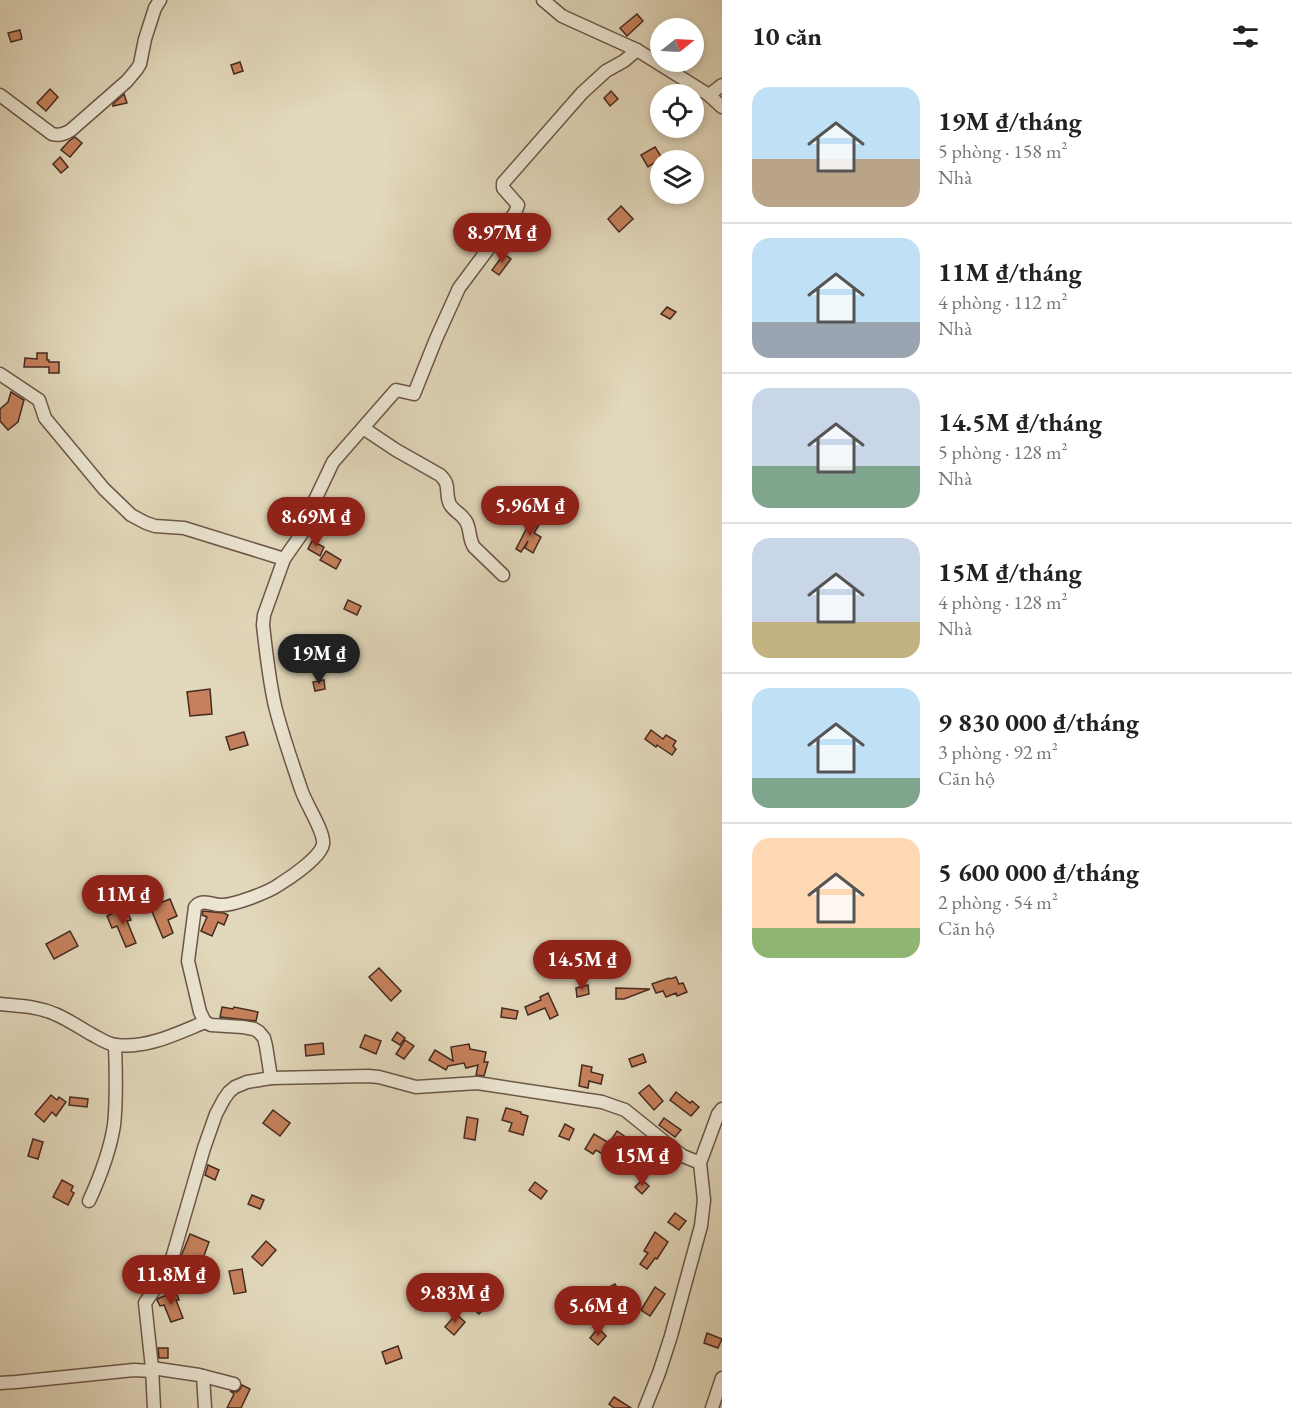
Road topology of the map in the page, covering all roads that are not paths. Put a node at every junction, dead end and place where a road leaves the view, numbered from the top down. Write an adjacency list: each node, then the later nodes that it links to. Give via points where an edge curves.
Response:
1 (160, 0): 5 (street, via 137,69 65,134 52,134)
2 (543, 0): 3 (street, via 562,16)
3 (637, 50): 6 (street); 9 (street, via 582,93 503,183 518,205 515,213 459,288 414,394 396,390)
4 (722, 85): 6 (street)
5 (0, 95)
6 (709, 95): 7 (street)
7 (722, 107)
8 (0, 374): 10 (street, via 39,400 45,418 130,515 155,526 184,528)
9 (363, 428): 10 (street, via 333,462 304,529); 11 (street, via 445,480 450,505 464,518 474,547)
10 (284, 559): 13 (street, via 264,615 264,635 283,735 323,842 312,860 272,890 221,906 201,902 195,907 188,961)
11 (503, 575)
12 (0, 1004): 14 (street, via 46,1011)
13 (205, 1022): 14 (street, via 150,1043); 15 (street, via 259,1032 264,1038)
14 (114, 1045): 18 (street, via 114,1127)
15 (272, 1078): 17 (street, via 368,1076 416,1087 477,1083 602,1102 625,1110 683,1156); 19 (street, via 236,1087 216,1114 167,1271 145,1303)
16 (722, 1109): 17 (street)
17 (700, 1163): 26 (street, via 704,1200 701,1226 671,1336)
18 (89, 1201)
19 (152, 1370): 20 (street); 22 (street); 24 (street)
20 (203, 1376): 23 (street); 25 (street)
21 (722, 1378): 27 (street)
22 (0, 1383)
23 (234, 1384)
24 (154, 1408)
25 (205, 1408)
26 (645, 1408)
27 (712, 1408)

